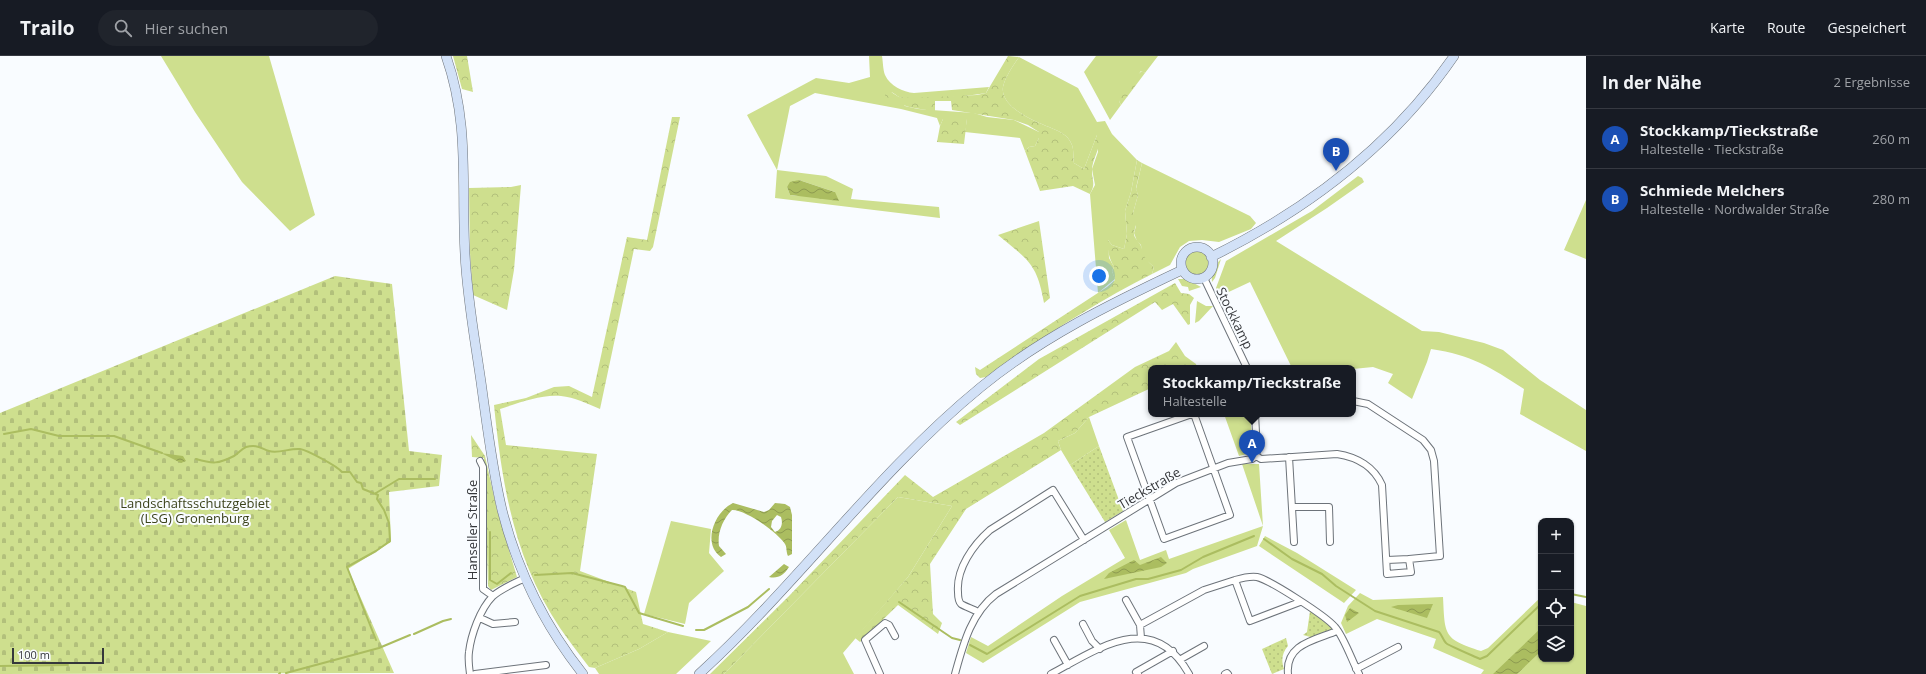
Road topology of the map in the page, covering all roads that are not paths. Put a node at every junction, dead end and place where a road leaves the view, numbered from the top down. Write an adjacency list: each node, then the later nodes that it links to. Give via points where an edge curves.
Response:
1 (446, 56): 22 (main road, via 461,114 466,277 491,448 502,509)
2 (1454, 56): 3 (main road, via 1405,118 1349,170 1291,212)
3 (1211, 257): 4 (main road, via 1200,248 1190,249 1181,260); 5 (main road, via 1211,271)
4 (1182, 270): 5 (main road, via 1189,277); 47 (main road, via 1065,329 981,387 925,438 768,607)
5 (1204, 278): 6 (street, Stockkamp)
6 (1246, 365)
7 (1356, 402): 20 (street, via 1368,404 1423,440 1431,450 1434,461 1440,556)
8 (1184, 417): 15 (street, via 1126,437)
9 (1194, 417): 14 (street)
10 (1255, 417): 11 (street)
11 (1256, 456): 12 (street, Tieckstraße, via 1261,459); 14 (street, Tieckstraße)
12 (1288, 457): 16 (street); 21 (street, Tieckstraße, via 1337,454 1350,456 1378,476 1382,485)
13 (480, 461): 24 (street, Hanseller Straße, via 483,467 483,589)
14 (1214, 469): 15 (street, Tieckstraße, via 1182,480); 15 (street, via 1230,515 1164,539)
15 (1149, 500): 17 (street, Tieckstraße)
16 (1292, 507): 18 (street); 19 (street, via 1330,506)
17 (1084, 540): 27 (street, Tieckstraße, via 996,594); 27 (street, via 1053,490 990,530 965,561 958,578 958,599 961,604)
18 (1294, 542)
19 (1330, 542)
20 (1409, 559): 21 (street); 21 (street, Tieckstraße, via 1411,572 1388,574)
21 (1387, 560)
22 (525, 578): 24 (street); 46 (main road, via 553,632)
23 (1236, 580): 26 (street, via 1255,577 1263,579); 26 (street, via 1250,621); 31 (street, via 1204,590)
24 (493, 596): 28 (street)
25 (1126, 600): 31 (street)
26 (1300, 602): 32 (street, via 1323,617)
27 (978, 612): 49 (street, Tieckstraße)
28 (480, 618): 29 (street, via 493,624); 44 (street, via 469,653)
29 (515, 622)
30 (1083, 624): 38 (street, via 1092,641)
31 (1140, 625): 34 (street)
32 (1337, 631): 43 (street); 55 (street, via 1309,641 1296,649 1290,656)
33 (894, 636): 48 (street, via 889,625 885,623 865,640)
34 (1141, 638): 38 (street, via 1120,640); 39 (street, via 1158,642)
35 (1054, 640): 42 (street)
36 (1204, 646): 40 (street)
37 (1398, 646): 43 (street)
38 (1100, 649): 42 (street)
39 (1173, 651): 40 (street); 51 (street, via 1136,672)
40 (1181, 659): 52 (street)
41 (546, 665): 45 (street)
42 (1068, 665): 50 (street)
43 (1358, 671)
44 (470, 674)
45 (475, 674)
46 (583, 674)
47 (699, 674)
48 (880, 674)
49 (955, 674)
50 (1051, 674)
51 (1138, 674)
52 (1189, 674)
53 (1225, 674): 54 (street)
54 (1228, 674)
55 (1288, 674)

